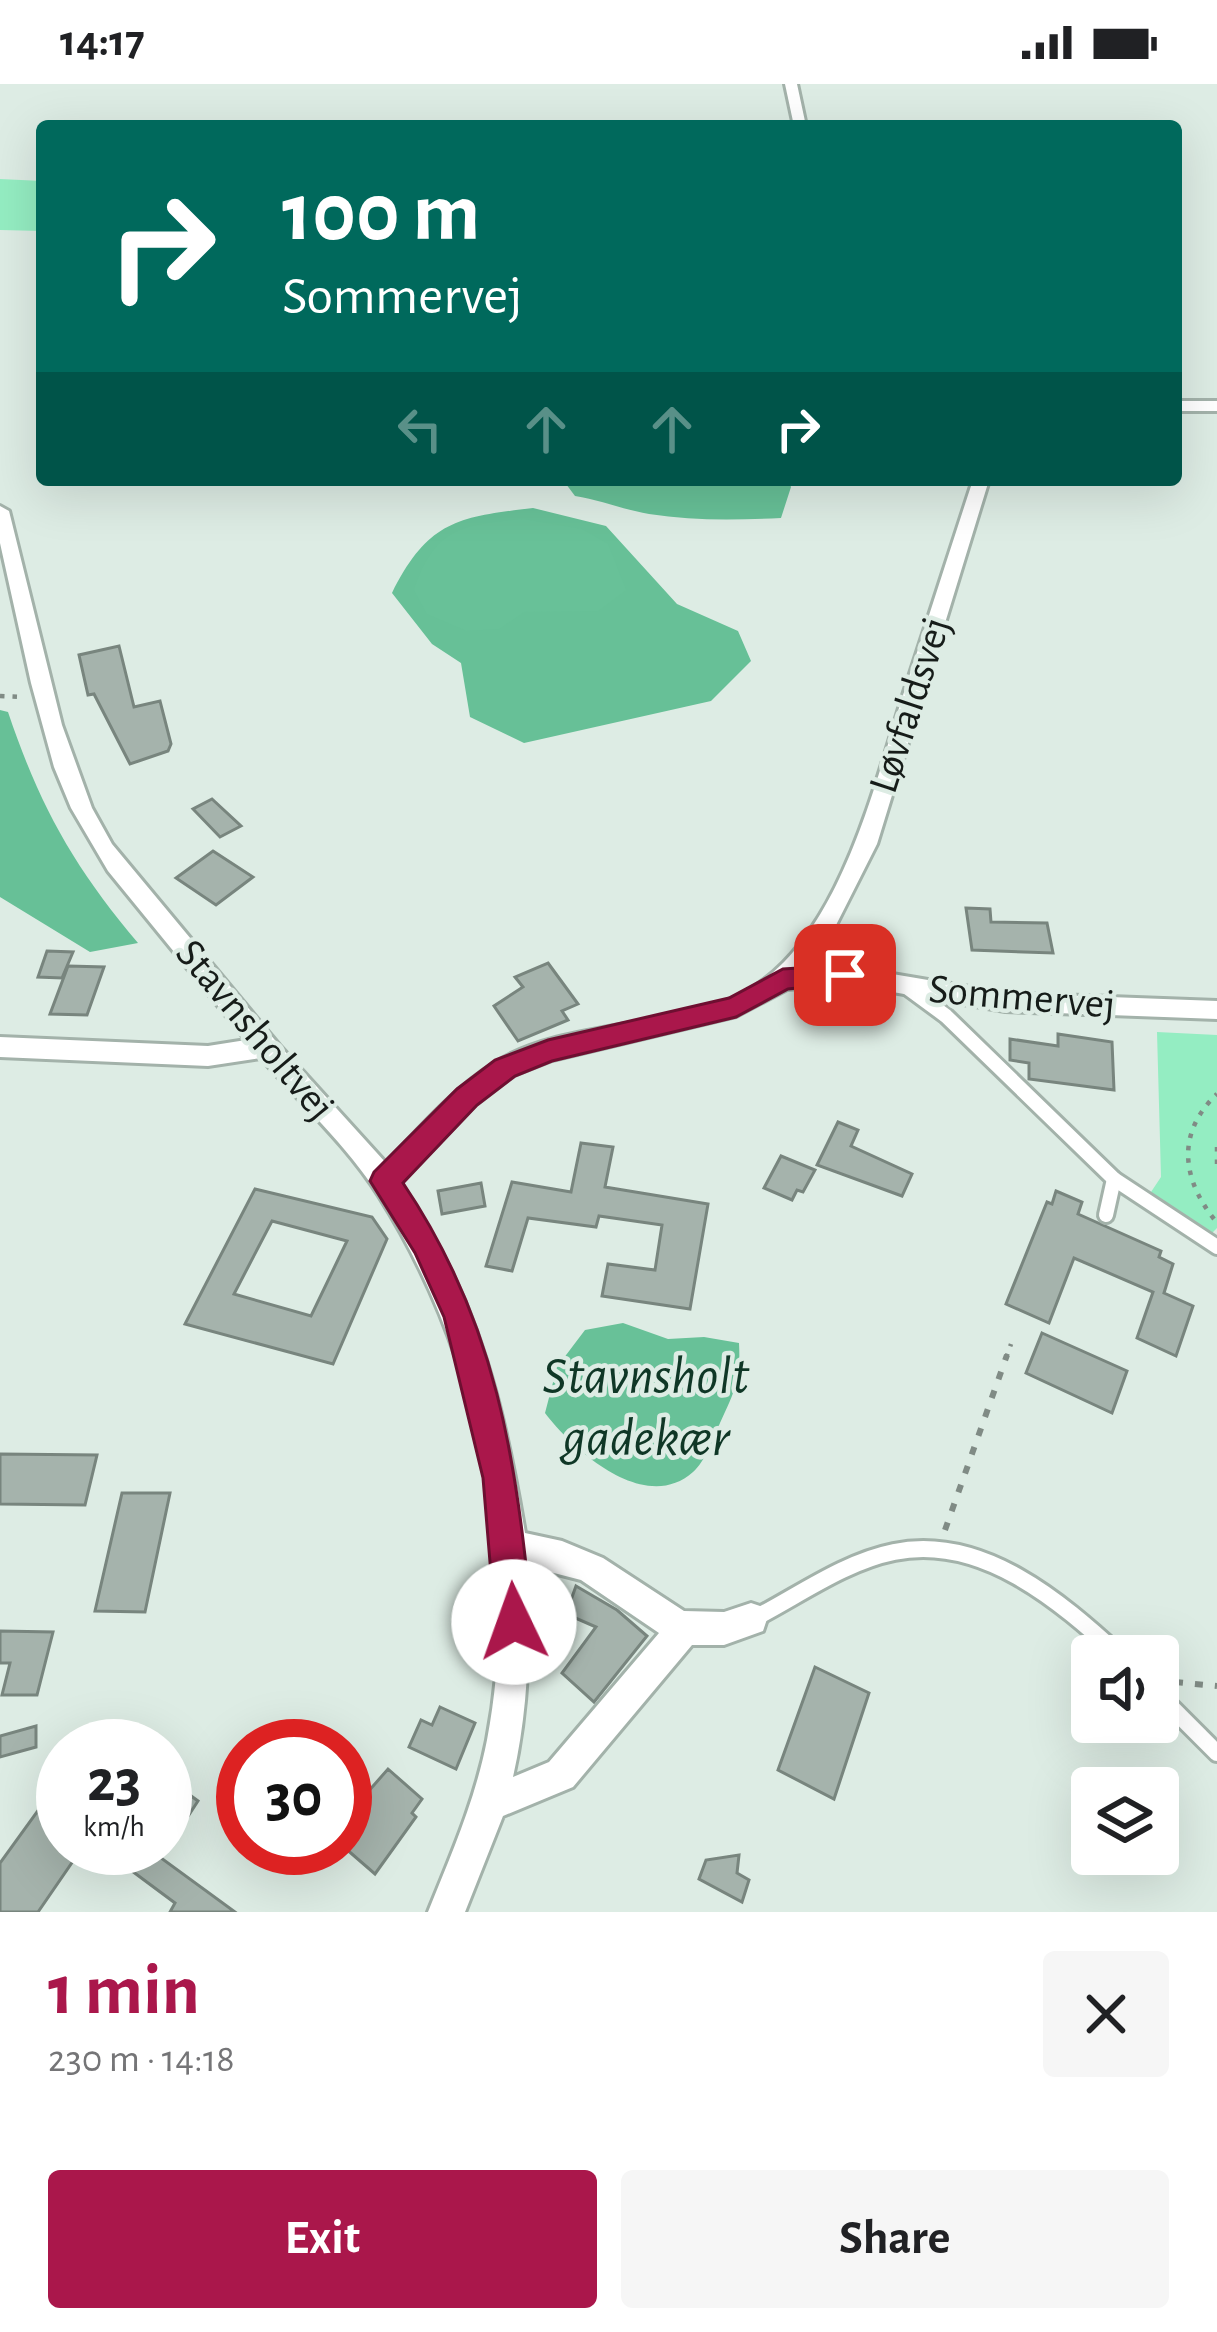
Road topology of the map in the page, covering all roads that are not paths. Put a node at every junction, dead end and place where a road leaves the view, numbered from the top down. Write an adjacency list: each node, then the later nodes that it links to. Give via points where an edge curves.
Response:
1 (791, 84): 2 (street)
2 (799, 120)
3 (1182, 406): 4 (street)
4 (1217, 406)
5 (979, 486): 7 (street, Løvfaldsvej, via 866,844)
6 (0, 511): 13 (street, Stavnsholtvej, via 62,767 104,849)
7 (825, 925): 8 (street); 9 (street, Løvfaldsvej)
8 (845, 975): 9 (street, Sommervej); 10 (street, Sommervej)
9 (783, 980): 15 (street, Sommervej, via 736,1006 505,1068)
10 (907, 987): 11 (street, Sommervej, via 1005,1002); 14 (lane)
11 (1217, 1010)
12 (0, 1047): 13 (street, via 208,1056)
13 (266, 1047): 15 (street, Stavnsholtvej)
14 (1114, 1179): 16 (lane); 17 (lane)
15 (385, 1181): 18 (street, Stavnsholtvej, via 427,1244 460,1317)
16 (1106, 1215)
17 (1217, 1247)
18 (509, 1547): 20 (street, via 592,1569); 24 (street, Stavnsholtvej, via 514,1622)
19 (752, 1619): 20 (street, via 720,1633); 21 (lane, via 894,1552 937,1548 1036,1589)
20 (683, 1630): 24 (street, via 560,1775)
21 (1098, 1635)
22 (1179, 1713): 23 (lane)
23 (1217, 1753)
24 (491, 1803): 25 (street, Stavnsholtvej)
25 (446, 1912)

